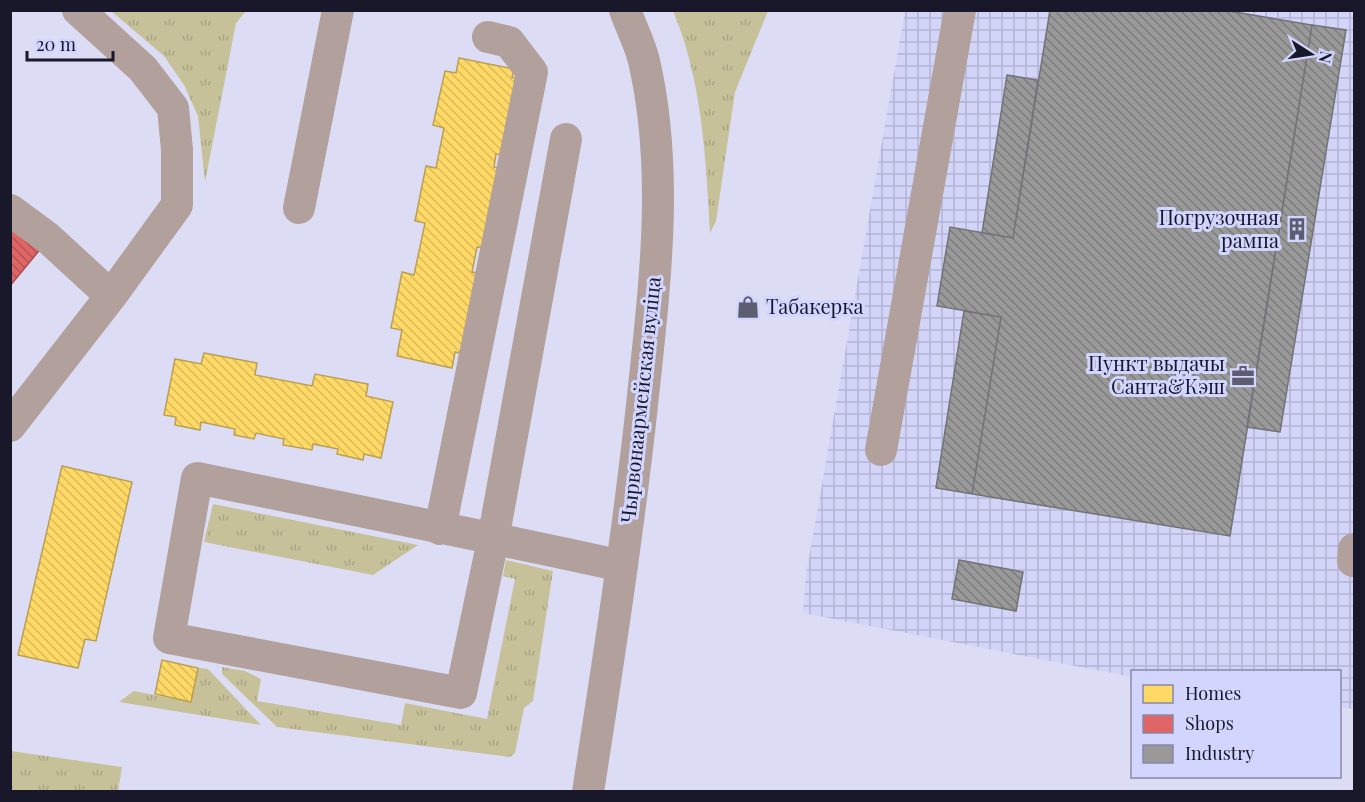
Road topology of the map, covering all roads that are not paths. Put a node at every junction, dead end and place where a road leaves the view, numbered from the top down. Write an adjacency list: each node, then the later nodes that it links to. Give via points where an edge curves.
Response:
1 (78, 10): 9 (street, via 143,69 173,108 177,205)
2 (338, 10): 7 (street)
3 (625, 10): 14 (street, Чырвонаармейская вуліца, via 644,60 656,140 659,217)
4 (960, 10): 11 (street)
5 (488, 37): 12 (street, via 509,42 532,72)
6 (566, 139): 13 (street)
7 (299, 208)
8 (10, 210): 9 (street, via 48,238)
9 (111, 296): 10 (street)
10 (10, 426)
11 (881, 450)
12 (440, 529): 13 (street); 13 (street, via 197,478 169,638 461,693)
13 (493, 540): 14 (street)
14 (622, 566): 15 (street, Чырвонаармейская вуліца)
15 (588, 792)

